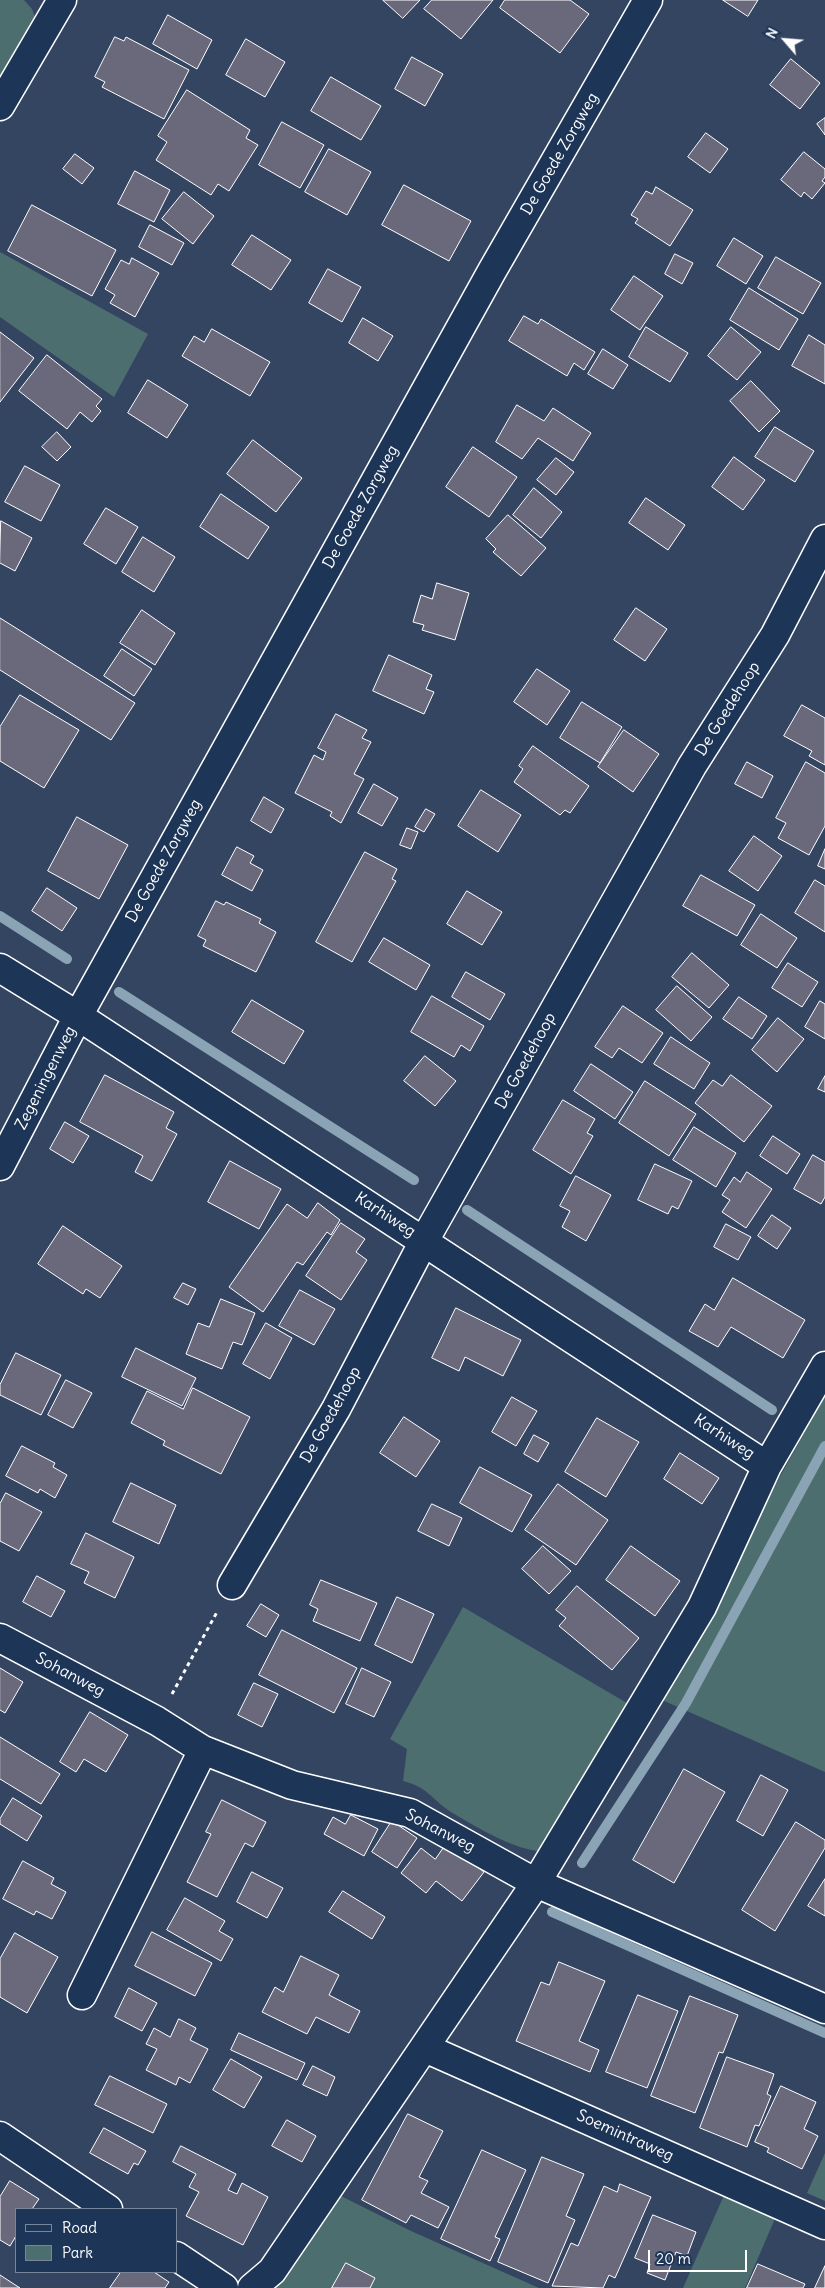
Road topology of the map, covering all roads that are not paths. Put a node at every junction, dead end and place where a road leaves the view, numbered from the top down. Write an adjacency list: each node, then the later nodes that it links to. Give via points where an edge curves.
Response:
1 (648, 0): 6 (street, De Goede Zorgweg, via 492,271)
2 (50, 5): 3 (street)
3 (0, 106)
4 (825, 539): 8 (street, De Goedehoop, via 775,634 692,766)
5 (0, 968): 6 (street, Karhiweg)
6 (78, 1016): 7 (street, Zegeningenweg); 8 (street, Karhiweg)
7 (0, 1166)
8 (424, 1241): 10 (street, Karhiweg); 11 (street, De Goedehoop, via 336,1409)
9 (825, 1366): 10 (street)
10 (767, 1466): 14 (street, via 702,1607)
11 (232, 1585)
12 (0, 1638): 13 (street, Sohanweg, via 157,1720)
13 (203, 1750): 14 (street, Sohanweg, via 292,1785 410,1813); 15 (street)
14 (536, 1883): 16 (street, Sohanweg); 17 (street)
15 (82, 1995)
16 (825, 2009)
17 (425, 2048): 20 (street, Soemintraweg); 23 (street, via 272,2271)
18 (0, 2136): 19 (street)
19 (107, 2208)
20 (825, 2225)
21 (178, 2257): 22 (street)
22 (224, 2288)
23 (252, 2288)

